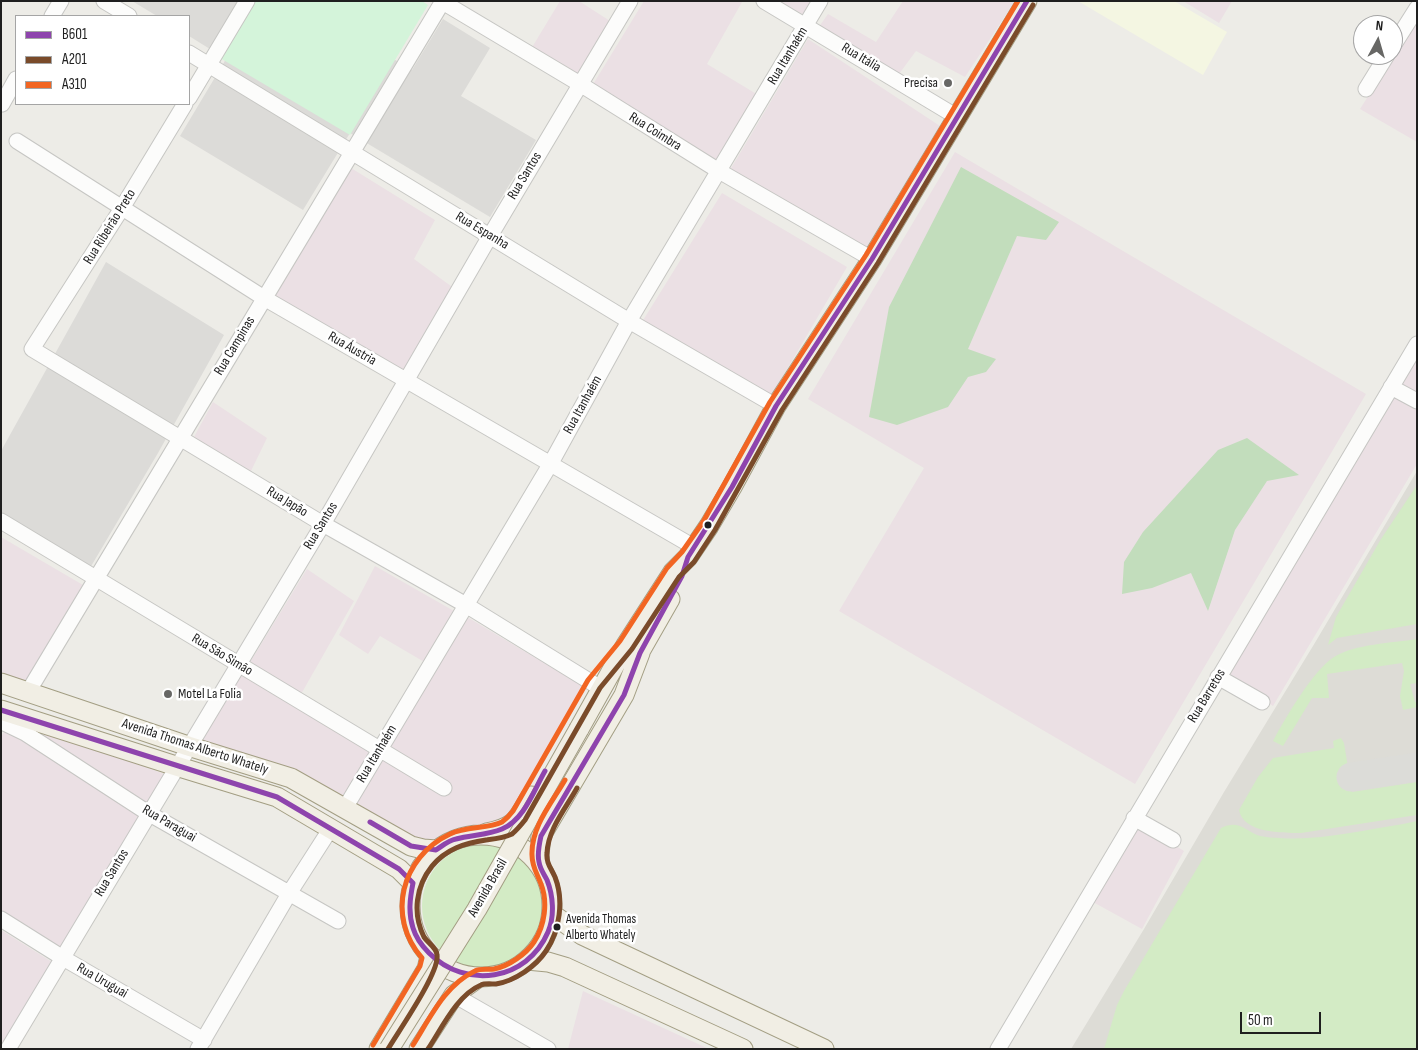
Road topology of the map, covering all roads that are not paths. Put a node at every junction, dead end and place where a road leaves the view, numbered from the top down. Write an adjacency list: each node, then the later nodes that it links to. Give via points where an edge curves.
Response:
1 (61, 1): 11 (street)
2 (104, 1): 12 (street)
3 (247, 1): 16 (street)
4 (630, 1): 19 (street, Rua Santos)
5 (764, 1): 13 (street, Rua Itália)
6 (820, 1): 13 (street, Rua Itanhaém)
7 (1027, 1): 24 (main road, Avenida Brasil)
8 (1405, 1): 10 (street)
9 (442, 2): 19 (street, Rua Coimbra); 26 (street, Rua Campinas)
10 (1417, 8): 14 (street)
11 (53, 15)
12 (127, 15)
13 (806, 25): 24 (street, Rua Itália); 27 (street, Rua Itanhaém)
14 (1403, 30)
15 (190, 54): 16 (street, Rua Espanha)
16 (209, 65): 21 (street); 26 (street, Rua Espanha)
17 (1381, 65): 20 (street)
18 (15, 81): 22 (street)
19 (580, 84): 27 (street, Rua Coimbra); 29 (street, Rua Santos)
20 (1366, 89)
21 (190, 96)
22 (2, 104)
23 (185, 105): 28 (street, Rua Ribeirão Preto)
24 (957, 117): 30 (main road, Avenida Brasil)
25 (16, 142): 28 (street, Rua Áustria)
26 (352, 152): 29 (street, Rua Espanha); 31 (street, Rua Campinas)
27 (719, 171): 30 (street, Rua Coimbra); 32 (street, Rua Itanhaém)
28 (122, 208): 31 (street, Rua Áustria); 34 (street, Rua Ribeirão Preto)
29 (490, 236): 32 (street, Rua Espanha); 35 (street, Rua Santos)
30 (872, 259): 38 (main road, Avenida Brasil)
31 (264, 298): 35 (street, Rua Áustria); 39 (street, Rua Campinas)
32 (629, 321): 38 (street, Rua Espanha); 40 (street, Rua Itanhaém)
33 (1417, 344): 36 (street, Rua Barretos)
34 (32, 349): 39 (street, Rua Japão)
35 (407, 381): 40 (street, Rua Áustria); 42 (street, Rua Santos)
36 (1392, 387): 37 (street); 48 (street, Rua Barretos)
37 (1417, 401)
38 (776, 406): 43 (main road, Avenida Brasil, via 732,487)
39 (180, 437): 42 (street, Rua Japão); 44 (street, Rua Campinas)
40 (551, 463): 43 (street, Rua Áustria); 45 (street, Rua Itanhaém)
41 (1, 521): 44 (street, Rua São Simão)
42 (323, 524): 45 (street, Rua Japão); 47 (street, Rua Santos)
43 (691, 552): 46 (main road, Avenida Brasil, via 682,576)
44 (96, 577): 47 (street, Rua São Simão); 51 (street, Rua Campinas)
45 (466, 605): 50 (street, Rua Japão); 56 (street, Rua Itanhaém)
46 (633, 649): 50 (main road, Avenida Brasil); 54 (main road, Avenida Brasil); 66 (main road, Avenida Brasil, via 624,695 541,836)
47 (238, 665): 55 (street, Rua Santos); 56 (street, Rua São Simão)
48 (1218, 677): 52 (street); 61 (street, Rua Barretos)
49 (1, 684): 51 (main road, Avenida Thomas Alberto Whately)
50 (594, 684): 63 (main road, Avenida Brasil, via 519,816 508,827)
51 (28, 692): 55 (main road, Avenida Thomas Alberto Whately)
52 (1262, 702)
53 (3, 717): 57 (main road, Avenida Thomas Alberto Whately); 60 (street, Rua Paraguai)
54 (585, 732): 80 (main road, Avenida Brasil, bridge); 81 (main road, Avenida Brasil, via 486,914)
55 (188, 746): 57 (street, Rua Santos); 59 (main road, Avenida Thomas Alberto Whately, via 291,778)
56 (379, 749): 58 (street, Rua São Simão); 59 (street, Rua Itanhaém)
57 (176, 766): 60 (street, Rua Santos); 62 (main road, Avenida Thomas Alberto Whately, via 277,797)
58 (444, 788)
59 (345, 808): 65 (main road, Avenida Thomas Alberto Whately, via 411,846)
60 (148, 812): 68 (street, Rua Paraguai); 73 (street, Rua Santos)
61 (1134, 818): 64 (street); 86 (street, Rua Barretos)
62 (331, 828): 67 (main road, Avenida Thomas Alberto Whately, via 399,869); 68 (street)
63 (475, 835): 65 (main road, via 454,840); 66 (main road, via 511,841)
64 (1173, 840)
65 (436, 850): 67 (main road, via 422,864)
66 (540, 866): 69 (main road, via 548,880)
67 (413, 883): 72 (main road, via 409,902 411,922 418,940)
68 (290, 892): 71 (street, Rua Paraguai); 77 (street)
69 (552, 914): 74 (main road, via 540,947); 85 (main road, via 582,935)
70 (1, 919): 73 (street, Rua Uruguai)
71 (338, 921)
72 (430, 956): 75 (main road, via 446,968); 79 (main road, via 427,969)
73 (63, 958): 77 (street, Rua Uruguai); 78 (street, Rua Santos)
74 (527, 960): 75 (main road, via 505,973); 84 (main road, via 565,966)
75 (479, 977): 76 (main road)
76 (454, 995): 82 (main road); 83 (street)
77 (201, 1044)
78 (8, 1049)
79 (379, 1049)
80 (388, 1049)
81 (403, 1049)
82 (419, 1049)
83 (548, 1049)
84 (742, 1049)
85 (824, 1049)
86 (998, 1049)

